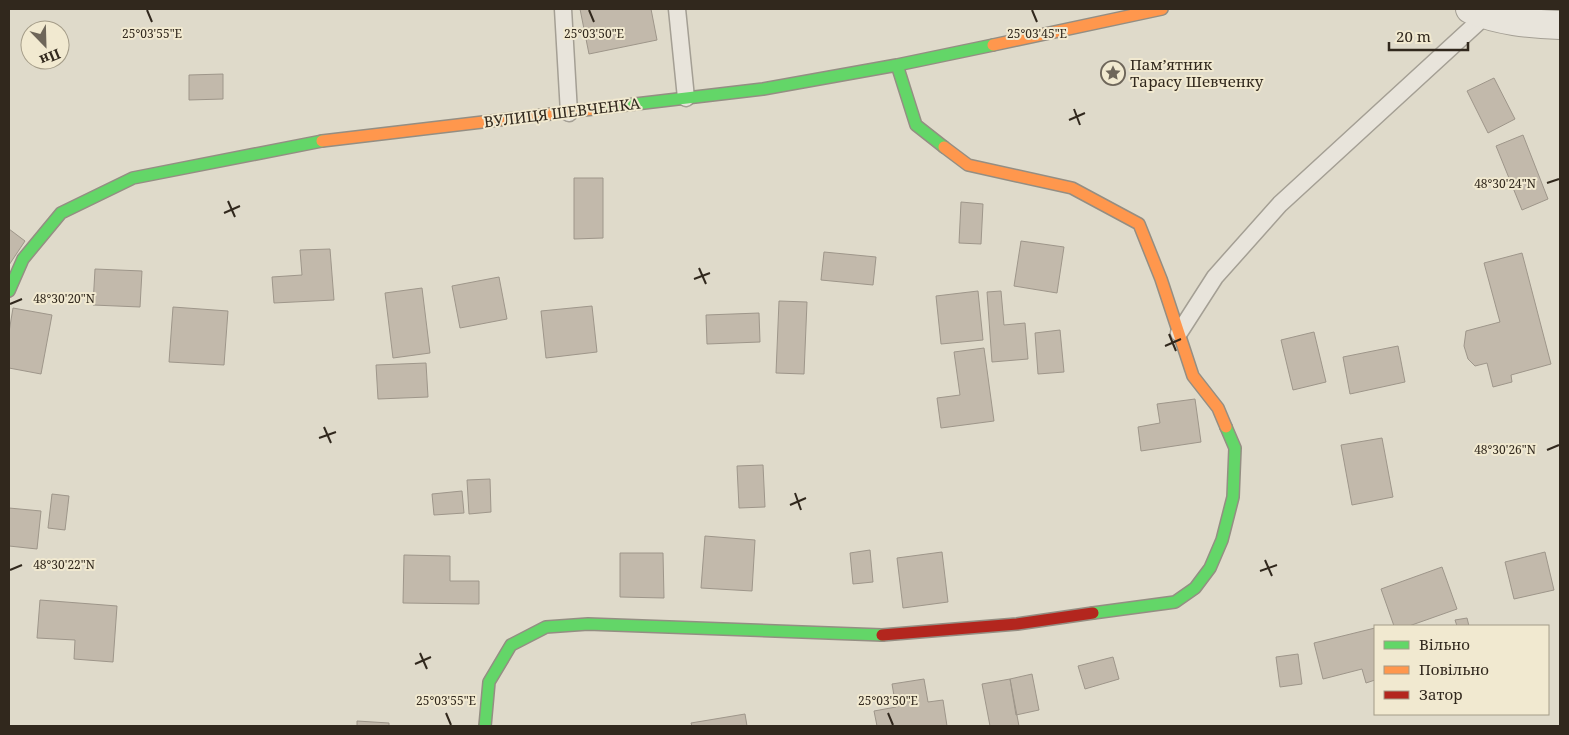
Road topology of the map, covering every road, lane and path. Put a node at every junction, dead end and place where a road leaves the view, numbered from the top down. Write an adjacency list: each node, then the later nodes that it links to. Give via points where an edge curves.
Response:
1 (563, 9): 8 (lane)
2 (677, 9): 7 (lane)
3 (1162, 9): 6 (street, ВУЛИЦЯ ШЕВЧЕНКА)
4 (1478, 12): 5 (street, via 1527,24); 10 (lane, via 1280,204 1215,277)
5 (1560, 25)
6 (896, 64): 7 (street, ВУЛИЦЯ ШЕВЧЕНКА, via 763,89); 10 (street, via 916,125 968,165 1072,188 1140,224)
7 (686, 98): 8 (street, ВУЛИЦЯ ШЕВЧЕНКА)
8 (569, 112): 9 (street, ВУЛИЦЯ ШЕВЧЕНКА, via 333,139 133,178 61,213 23,260)
9 (9, 291)
10 (1179, 333): 11 (street, via 1193,376 1218,408 1235,448 1233,497 1222,540 1210,568 1195,588 1175,602 1017,624 891,635 588,624 546,627 511,645 489,682)
11 (486, 726)

